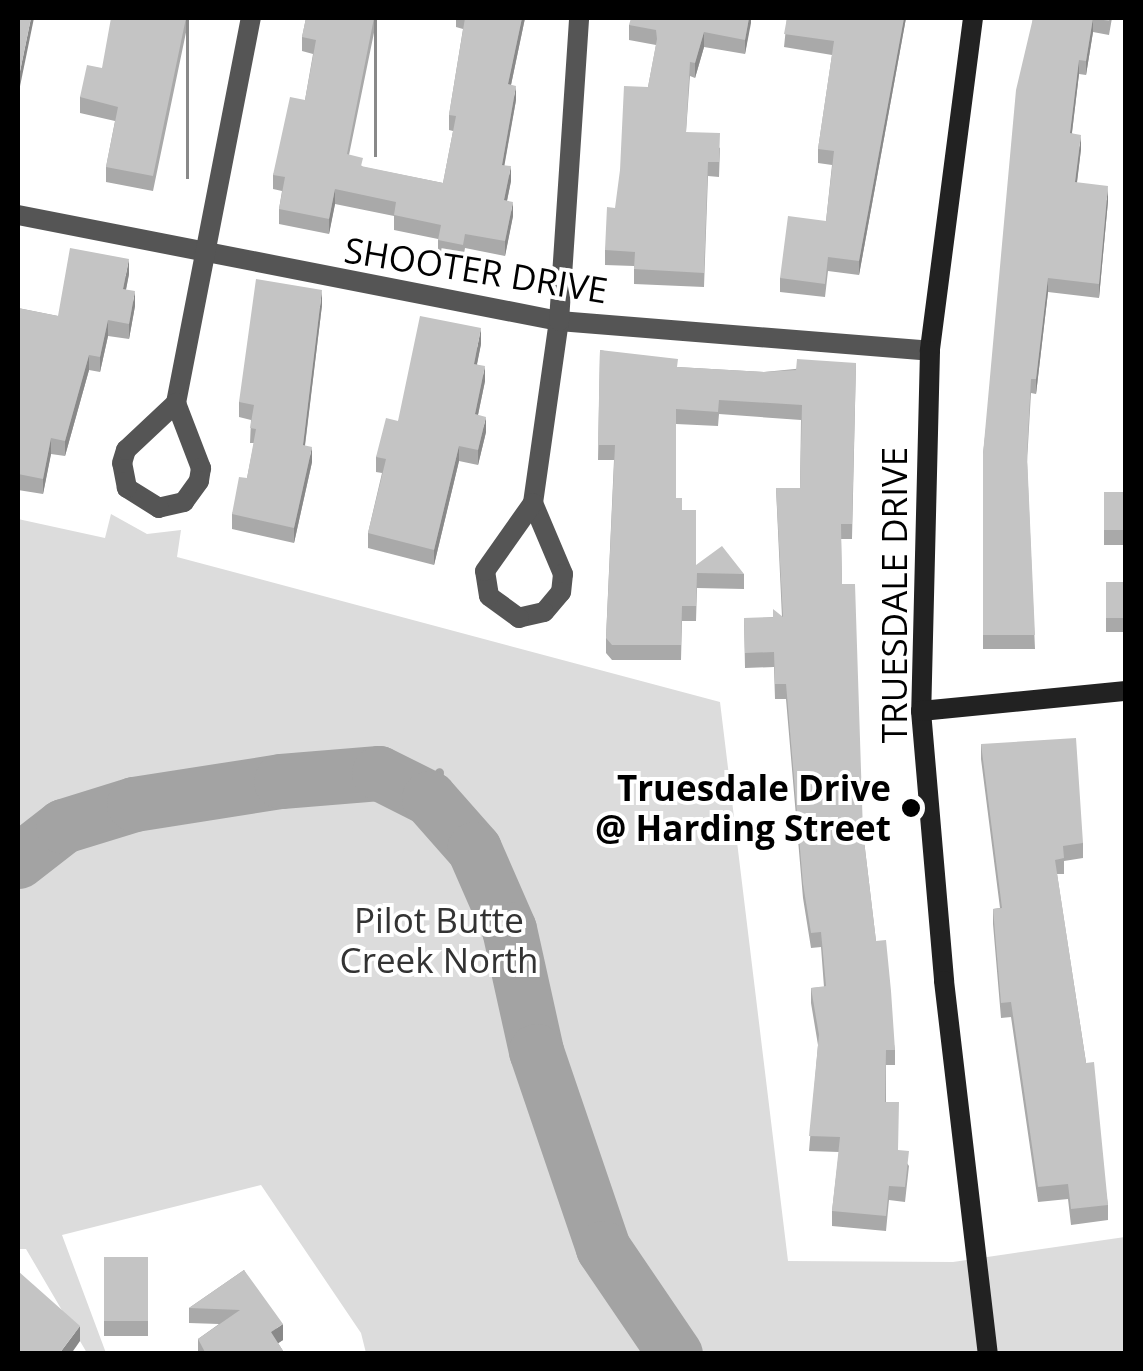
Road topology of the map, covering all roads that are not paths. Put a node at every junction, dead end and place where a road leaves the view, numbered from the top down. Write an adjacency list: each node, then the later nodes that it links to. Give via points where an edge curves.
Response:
1 (251, 18): 5 (street)
2 (579, 18): 6 (street)
3 (973, 18): 7 (street, TRUESDALE DRIVE)
4 (18, 215): 5 (street, SHOOTER DRIVE)
5 (207, 256): 6 (street, SHOOTER DRIVE); 8 (street)
6 (559, 321): 7 (street, SHOOTER DRIVE); 9 (street)
7 (930, 351): 11 (street, TRUESDALE DRIVE)
8 (176, 403): 8 (street, via 126,450 122,463 127,488 159,508 184,502 199,481 201,468)
9 (533, 503): 9 (street, via 485,571 489,596 519,618 544,612 561,592 563,574)
10 (1126, 691): 11 (street)
11 (921, 711): 12 (street, TRUESDALE DRIVE, via 944,981)
12 (988, 1354)

